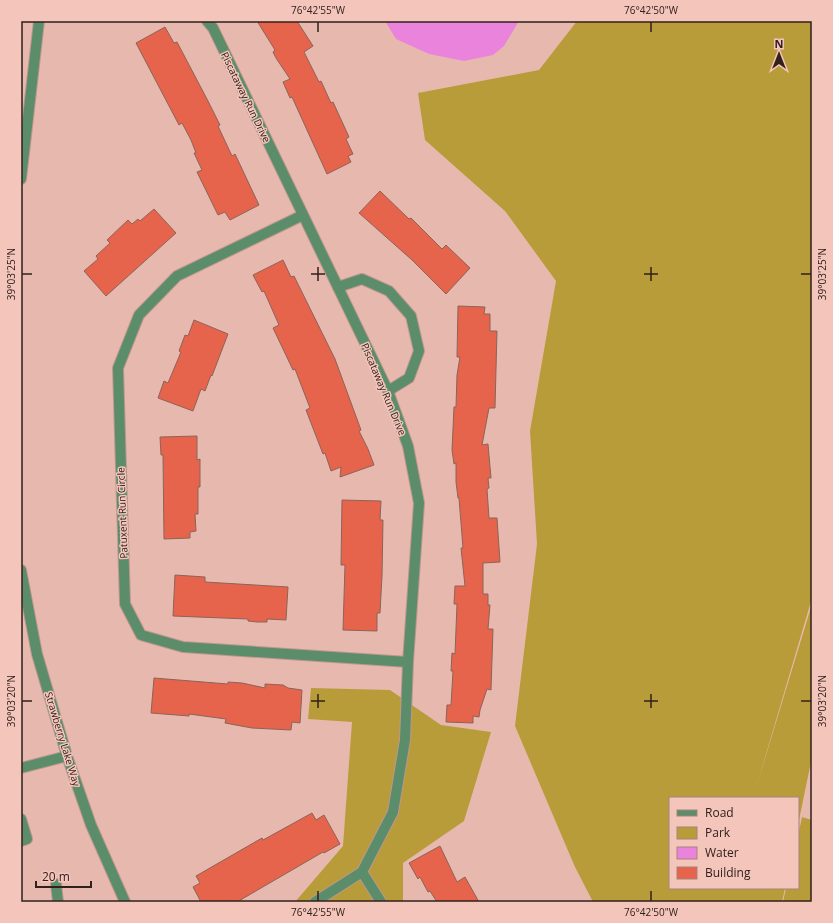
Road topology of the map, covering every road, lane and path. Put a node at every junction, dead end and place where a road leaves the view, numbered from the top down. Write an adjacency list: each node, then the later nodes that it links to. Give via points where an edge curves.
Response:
1 (39, 21): 3 (street)
2 (207, 21): 4 (street, Piscataway Run Drive, via 213,28)
3 (21, 179)
4 (303, 215): 5 (street, Piscataway Run Drive); 8 (street, Patuxent Run Circle, via 178,276 139,315 118,368 125,604 141,635 183,647)
5 (338, 287): 6 (street, Piscataway Run Drive); 6 (street, via 362,279 389,291 410,316 419,351 409,378)
6 (388, 391): 8 (street, Piscataway Run Drive, via 408,446 419,503)
7 (21, 570): 9 (street, Strawberry Lake Way, via 38,654)
8 (408, 662): 13 (street, Piscataway Run Drive, via 405,740 393,812)
9 (67, 756): 10 (street); 16 (street, Strawberry Lake Way, via 91,825)
10 (21, 768)
11 (21, 819): 12 (street, via 27,839)
12 (21, 842)
13 (362, 872): 17 (street); 18 (street)
14 (56, 884): 15 (street)
15 (58, 902)
16 (125, 902)
17 (315, 902)
18 (381, 902)

